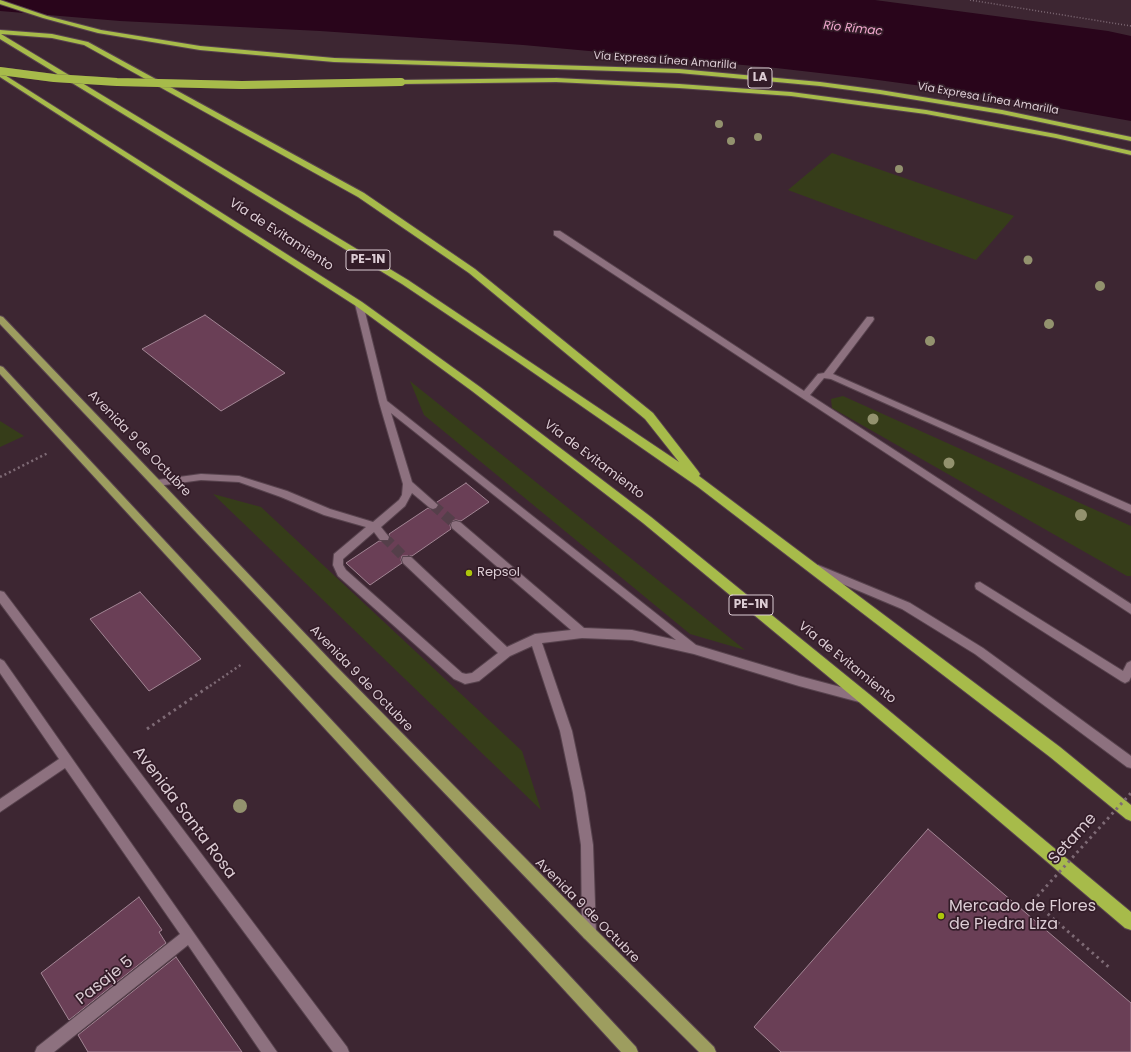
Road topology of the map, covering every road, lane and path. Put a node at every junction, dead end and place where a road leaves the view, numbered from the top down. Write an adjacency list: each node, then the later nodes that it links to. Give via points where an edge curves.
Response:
1 (970, 0): 3 (path)
2 (0, 2): 7 (highway, Vía Expresa Línea Amarilla / LA, via 71,25 165,44 284,56 679,71 820,84 1002,112)
3 (1131, 26)
4 (0, 32): 21 (highway, via 52,36 86,43 361,195 472,271 649,416)
5 (0, 36): 21 (highway, Vía de Evitamiento / PE-1N, via 405,282)
6 (0, 73): 8 (highway, Vía Expresa Línea Amarilla / LA, bridge, via 118,82 219,85 556,80 679,86 791,94 873,104 1056,136); 10 (highway, Vía de Evitamiento / PE-1N)
7 (1131, 138)
8 (1131, 153)
9 (557, 234): 15 (street)
10 (359, 304): 16 (street); 41 (highway, Vía de Evitamiento / PE-1N, via 476,389 646,520)
11 (0, 319): 19 (main road, Avenida 9 de Octubre)
12 (870, 319): 14 (street)
13 (0, 369): 55 (main road)
14 (827, 375): 15 (street, via 821,376); 23 (street)
15 (804, 396): 31 (street)
16 (383, 402): 20 (street); 35 (street)
17 (54, 450): 18 (path)
18 (0, 477)
19 (157, 483): 25 (street, via 201,477 240,479 327,512); 49 (main road, Avenida 9 de Octubre, via 331,668)
20 (408, 484): 22 (street); 25 (street, via 408,495 402,503)
21 (702, 484): 28 (highway, Vía de Evitamiento / PE-1N)
22 (433, 505)
23 (1131, 509)
24 (456, 525): 33 (street)
25 (374, 526): 26 (street); 36 (street, via 338,557 342,573 458,676 465,679 475,678)
26 (384, 537)
27 (407, 560): 36 (street)
28 (809, 565): 44 (street, via 906,606 979,651); 47 (highway, Vía de Evitamiento / PE-1N, via 1055,752)
29 (980, 586): 40 (street)
30 (0, 595): 32 (street, Avenida Santa Rosa)
31 (1131, 610)
32 (5, 611): 54 (street, Avenida Santa Rosa)
33 (582, 633): 34 (street); 35 (street, via 632,635)
34 (535, 639): 36 (street); 49 (street, via 566,731 579,793 587,845)
35 (694, 649): 41 (street)
36 (506, 653)
37 (0, 664): 43 (street)
38 (243, 664): 42 (path)
39 (1131, 666): 40 (street)
40 (1128, 681)
41 (864, 698): 48 (highway, Vía de Evitamiento / PE-1N)
42 (147, 729)
43 (67, 760): 46 (street); 50 (street)
44 (1131, 763)
45 (1131, 793): 51 (path, Setame, bridge, via 1033,900)
46 (0, 806)
47 (1131, 814)
48 (1131, 922)
49 (589, 933): 56 (main road, Avenida 9 de Octubre)
50 (188, 936): 52 (street, Pasaje 5); 53 (street)
51 (1111, 969)
52 (42, 1052)
53 (270, 1052)
54 (342, 1052)
55 (631, 1052)
56 (709, 1052)

